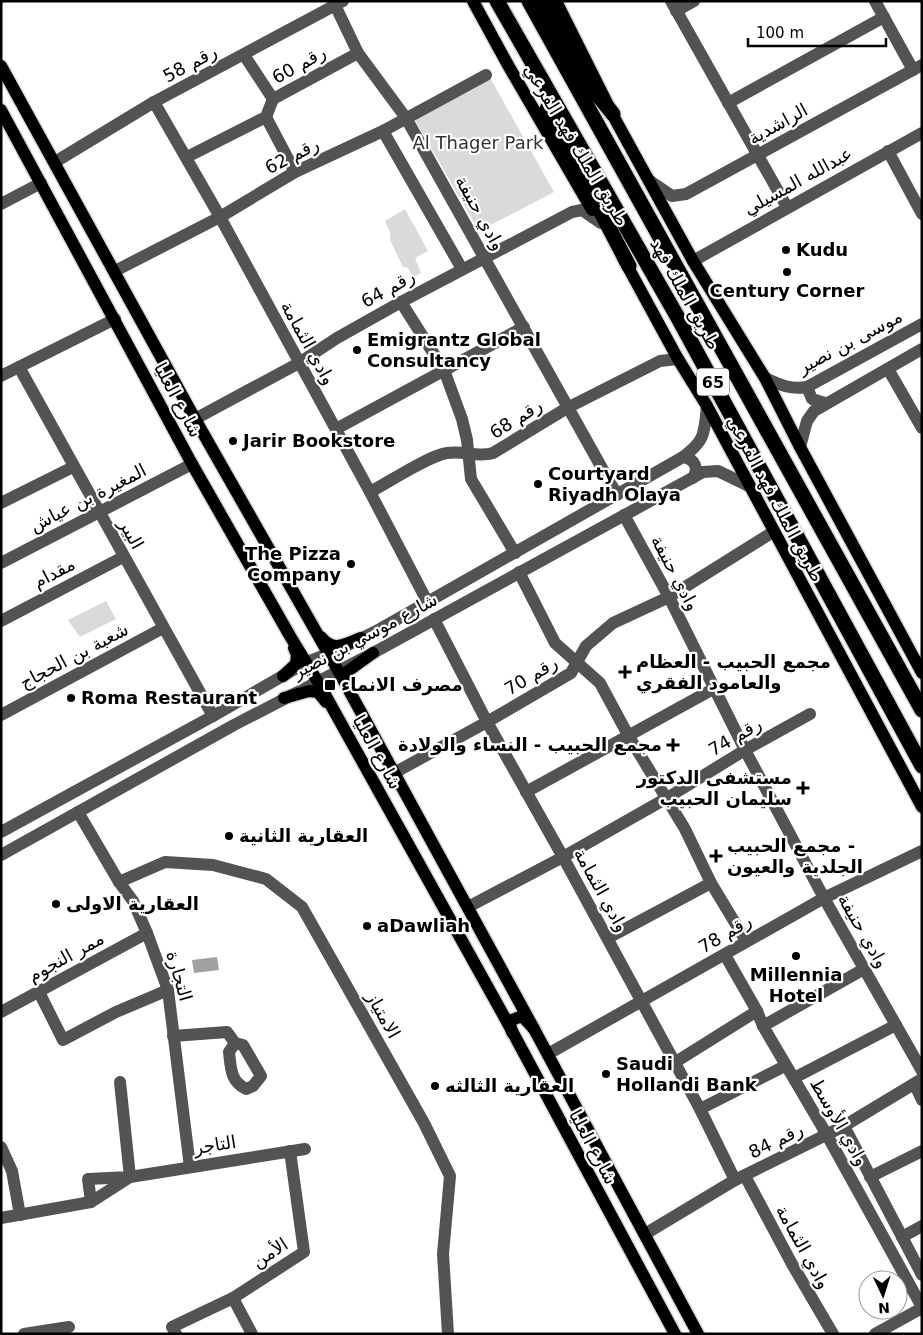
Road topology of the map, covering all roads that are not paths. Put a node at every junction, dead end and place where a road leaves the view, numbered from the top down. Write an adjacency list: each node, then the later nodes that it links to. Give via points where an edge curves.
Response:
1 (473, 1): 39 (main road, طريق الملك فهد الفرعي)
2 (497, 1): 11 (highway, طريق الملك فهد / 65)
3 (529, 1): 102 (highway, طريق الملك فهد / 65)
4 (541, 1): 23 (highway, via 592,88)
5 (556, 1): 23 (main road)
6 (694, 1): 9 (street)
7 (875, 1): 10 (street)
8 (339, 3): 12 (street, وادي حنيفة); 13 (street, رقم 58)
9 (674, 6): 21 (street)
10 (884, 17): 15 (street); 21 (street)
11 (509, 23): 42 (highway, via 523,62); 110 (highway, طريق الملك فهد / 65, via 677,316)
12 (358, 53): 19 (street, رقم 60); 25 (street, وادي حنيفة)
13 (244, 55): 19 (street); 20 (street, رقم 58)
14 (1, 66): 18 (main road, شارع العليا)
15 (918, 68): 29 (street, الراشدية)
16 (486, 75): 25 (street, رقم 62)
17 (1, 81): 18 (main road, via 6,82)
18 (16, 94): 31 (main road, شارع العليا)
19 (272, 99): 24 (street, رقم 60)
20 (154, 102): 30 (street, وادي الثمامة); 31 (street, رقم 58)
21 (728, 102): 29 (street)
22 (1, 110): 34 (main road, شارع العليا)
23 (613, 114): 33 (main road)
24 (266, 118): 30 (street); 32 (street)
25 (406, 118): 26 (street, رقم 62); 40 (street, وادي حنيفة)
26 (383, 131): 32 (street, رقم 62); 43 (street)
27 (922, 132): 28 (street, عبدالله المسيلي)
28 (888, 151): 36 (street, عبدالله المسيلي); 37 (street)
29 (757, 156): 33 (street, الراشدية, via 686,194 672,196); 36 (street)
30 (187, 157): 38 (street, وادي الثمامة)
31 (55, 162): 44 (main road, شارع العليا)
32 (296, 172): 38 (street, رقم 62)
33 (650, 181): 41 (main road)
34 (41, 183): 35 (street); 46 (main road, شارع العليا)
35 (1, 204)
36 (787, 207): 41 (street, عبدالله المسيلي)
37 (922, 214)
38 (220, 217): 44 (street, رقم 62); 51 (street, وادي الثمامة)
39 (601, 223): 40 (street, رقم 64, via 582,210 572,212); 42 (main road, طريق الملك فهد الفرعي)
40 (484, 257): 43 (street, رقم 64); 48 (street, وادي حنيفة)
41 (693, 261): 56 (main road)
42 (628, 266): 50 (main road, طريق الملك فهد الفرعي)
43 (462, 269): 45 (street, رقم 64)
44 (115, 271): 61 (main road, شارع العليا)
45 (401, 302): 51 (street, رقم 64); 54 (street)
46 (115, 319): 52 (street); 67 (main road, شارع العليا)
47 (922, 324): 57 (street, موسى بن نصير)
48 (524, 328): 54 (street); 60 (street, وادي حنيفة)
49 (922, 349): 53 (street)
50 (678, 359): 59 (main road, طريق الملك فهد الفرعي); 60 (street, رقم 68, via 660,361)
51 (298, 363): 61 (street, رقم 64); 63 (street, وادي الثمامة)
52 (19, 367): 55 (street); 68 (street, البير)
53 (888, 369): 58 (street); 62 (street)
54 (444, 370): 63 (street); 65 (street, via 462,419)
55 (1, 376)
56 (765, 378): 57 (street, موسى بن نصير, via 786,388); 64 (main road)
57 (807, 387): 58 (street, via 812,399)
58 (825, 403): 64 (street, via 807,421)
59 (707, 406): 66 (street, شارع موسي بن نصير, via 704,434 696,447); 70 (main road, طريق الملك فهد الفرعي)
60 (567, 408): 65 (street, رقم 68, via 493,454); 72 (street, وادي حنيفة)
61 (196, 419): 86 (main road, شارع العليا)
62 (922, 428)
63 (336, 430): 71 (street, وادي الثمامة)
64 (800, 447): 94 (main road)
65 (468, 454): 71 (street, رقم 68, via 451,452 438,455); 77 (street, via 471,479)
66 (683, 458): 69 (street, via 695,464); 72 (street, شارع موسي بن نصير)
67 (192, 464): 74 (street, المغيرة بن عياش); 87 (main road, شارع العليا)
68 (73, 467): 73 (street); 74 (street, البير)
69 (693, 478): 70 (street, شارع موسي بن نصير, via 703,472 718,472); 75 (street, شارع موسي بن نصير)
70 (749, 486): 76 (main road, طريق الملك فهد الفرعي)
71 (370, 492): 82 (street, وادي الثمامة)
72 (617, 495): 77 (street, شارع موسي بن نصير)
73 (1, 503)
74 (99, 512): 78 (street, البير); 79 (street, المغيرة بن عياش)
75 (624, 515): 80 (street, شارع موسي بن نصير); 81 (street, وادي حنيفة)
76 (773, 532): 81 (street, رقم 70); 114 (main road, طريق الملك فهد الفرعي)
77 (515, 554): 82 (street, شارع موسي بن نصير)
78 (123, 556): 84 (street, مقدام); 85 (street, البير)
79 (1, 563)
80 (519, 572): 83 (street, شارع موسي بن نصير); 92 (street, via 555,643)
81 (669, 597): 92 (street, رقم 70, via 613,623 586,646); 97 (street, وادي حنيفة)
82 (428, 602): 88 (street, شارع موسي بن نصير)
83 (434, 619): 89 (street, شارع موسي بن نصير); 107 (street, وادي الثمامة)
84 (1, 621)
85 (163, 628): 104 (street, شعبة بن الحجاج); 105 (street, البير)
86 (315, 630): 88 (main road, via 328,645 334,647); 90 (main road, شارع العليا)
87 (290, 636): 91 (main road, شارع العليا); 95 (main road, via 298,660)
88 (361, 638): 90 (street, شارع موسي بن نصير)
89 (373, 653): 93 (street, شارع موسي بن نصير); 100 (main road, via 348,671 346,677)
90 (328, 654): 91 (street, شارع موسي بن نصير); 93 (main road, شارع العليا)
91 (307, 662): 95 (street, شارع موسي بن نصير); 96 (main road, شارع العليا)
92 (578, 662): 107 (street, رقم 70, via 571,674); 108 (street, via 600,683)
93 (339, 672): 96 (street, شارع موسي بن نصير); 100 (main road, شارع العليا)
94 (922, 673)
95 (286, 674): 98 (street, via 302,667 306,670 309,682); 105 (street, شارع موسي بن نصير)
96 (318, 682): 98 (street, شارع موسي بن نصير); 101 (main road, شارع العليا)
97 (715, 688): 108 (street); 109 (street, وادي حنيفة)
98 (301, 690): 99 (street, شارع موسي بن نصير)
99 (284, 698): 106 (main road, via 309,691 318,692); 115 (street, شارع موسي بن نصير)
100 (352, 699): 101 (main road, via 340,681 332,679 324,686); 111 (main road, شارع العليا)
101 (329, 702): 106 (main road, شارع العليا)
102 (922, 710)
103 (810, 714): 109 (street, رقم 74)
104 (1, 715)
105 (213, 716): 116 (street, شارع موسي بن نصير)
106 (338, 717): 136 (main road, شارع العليا)
107 (488, 722): 111 (street, رقم 70); 112 (street, وادي الثمامة)
108 (628, 735): 112 (street); 113 (street)
109 (745, 750): 113 (street, رقم 74); 122 (street, وادي حنيفة)
110 (922, 766)
111 (394, 773): 123 (main road, شارع العليا)
112 (526, 792): 119 (street, وادي الثمامة)
113 (667, 798): 119 (street, رقم 74); 121 (street)
114 (922, 807)
115 (78, 812): 118 (street, شارع موسي بن نصير); 120 (street, التجارة)
116 (1, 832)
117 (922, 851): 122 (street, رقم 78)
118 (1, 855)
119 (564, 857): 123 (street, رقم 74); 125 (street, وادي الثمامة)
120 (119, 882): 124 (street, التجارة, via 133,901); 172 (street, الامتياز, via 165,862 213,865 266,879 302,907 424,1123 450,1176 443,1254)
121 (711, 883): 125 (street); 126 (street)
122 (824, 898): 126 (street, رقم 78); 128 (street, وادي حنيفة)
123 (468, 906): 137 (main road, شارع العليا)
124 (147, 933): 129 (street, التجارة); 130 (street, ممر النجوم)
125 (608, 938): 131 (street, وادي الثمامة)
126 (746, 941): 127 (street, رقم 78)
127 (725, 955): 131 (street, رقم 78); 132 (street, وادي الأوسط)
128 (864, 969): 134 (street, وادي حنيفة); 135 (street)
129 (168, 990): 130 (street, via 63,1040); 138 (street, التجارة)
130 (39, 992): 133 (street, ممر النجوم)
131 (642, 1002): 140 (street, رقم 78); 141 (street, وادي الثمامة)
132 (757, 1011): 135 (street, وادي الأوسط); 141 (street)
133 (1, 1012)
134 (896, 1025): 143 (street, وادي حنيفة); 144 (street)
135 (763, 1026): 142 (street, وادي الأوسط)
136 (511, 1028): 137 (main road, via 512,1020 522,1016); 173 (main road, شارع العليا)
137 (534, 1029): 140 (main road, شارع العليا)
138 (173, 1036): 139 (street, via 227,1032); 155 (street, التجارة)
139 (235, 1043)
140 (548, 1054): 163 (main road, شارع العليا)
141 (674, 1063): 148 (street, وادي الثمامة)
142 (786, 1066): 144 (street, وادي الأوسط); 148 (street)
143 (922, 1071)
144 (794, 1078): 150 (street, وادي الأوسط)
145 (120, 1082): 156 (street)
146 (918, 1082): 147 (street); 149 (street, رقم 84)
147 (922, 1100)
148 (700, 1109): 158 (street, وادي الثمامة)
149 (844, 1126): 150 (street, رقم 84); 157 (street, وادي الأوسط)
150 (827, 1135): 158 (street, رقم 84); 167 (street, وادي الأوسط)
151 (1, 1147): 160 (street, via 12,1171)
152 (305, 1149): 153 (street, التاجر)
153 (290, 1151): 155 (street, التاجر); 166 (street, الأمن, via 304,1252)
154 (922, 1151): 157 (street)
155 (190, 1167): 156 (street, التاجر)
156 (130, 1177): 159 (street, التاجر); 159 (street, التاجر, via 88,1179)
157 (870, 1177): 164 (street, وادي الأوسط)
158 (740, 1178): 163 (street, رقم 84); 175 (street, وادي الثمامة)
159 (91, 1202): 160 (street, التاجر)
160 (20, 1215): 161 (street, التاجر)
161 (1, 1218)
162 (922, 1226): 164 (street)
163 (644, 1234): 174 (main road, شارع العليا)
164 (902, 1237): 165 (street, وادي الأوسط)
165 (922, 1275)
166 (233, 1298): 170 (street, الأمن, via 172,1327); 171 (street)
167 (922, 1308): 176 (street)
168 (69, 1327): 169 (street)
169 (30, 1333)
170 (176, 1334)
171 (252, 1334)
172 (448, 1334)
173 (675, 1334)
174 (698, 1334)
175 (832, 1334)
176 (875, 1334)

